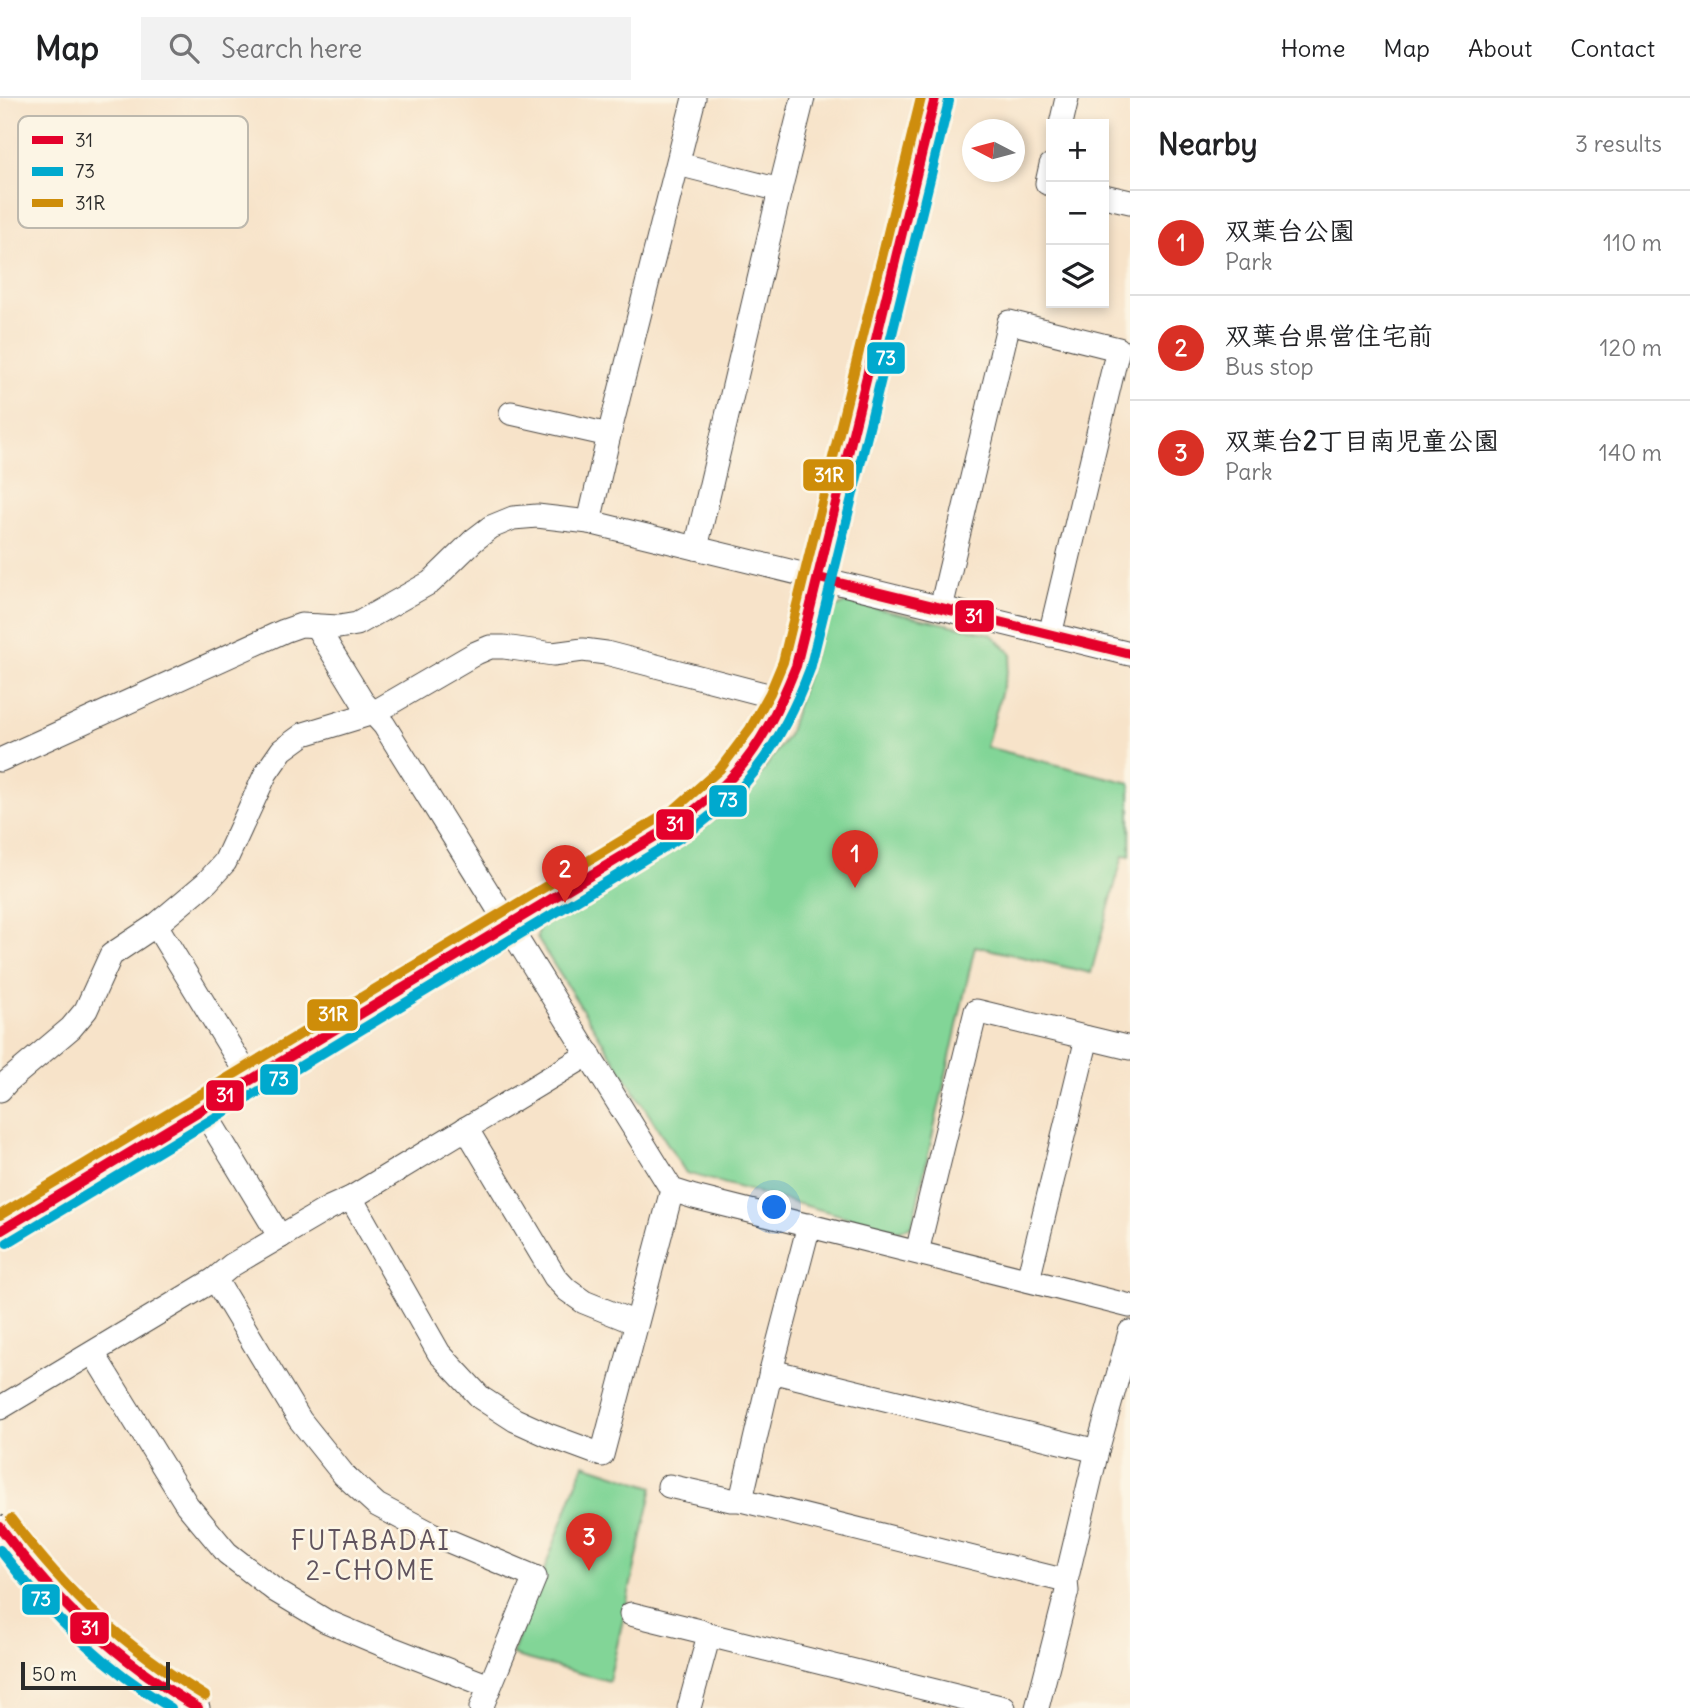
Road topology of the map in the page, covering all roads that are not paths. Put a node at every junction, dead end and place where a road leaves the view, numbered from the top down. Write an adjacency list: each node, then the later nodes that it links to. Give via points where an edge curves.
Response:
1 (694, 98): 6 (street)
2 (803, 98): 7 (street)
3 (935, 98): 15 (street)
4 (1067, 98): 5 (street)
5 (1062, 119)
6 (678, 164): 7 (street); 12 (street)
7 (780, 190): 14 (street)
8 (1109, 197): 9 (street)
9 (1130, 202)
10 (1124, 348): 16 (street, via 1009,322); 18 (street)
11 (511, 413): 12 (street)
12 (609, 435): 13 (street)
13 (589, 522): 14 (street); 17 (street, via 513,518 474,540 431,582 357,624)
14 (696, 548): 15 (street)
15 (819, 578): 16 (street); 20 (street)
16 (941, 608): 18 (street)
17 (316, 626): 21 (street); 22 (street, via 284,631)
18 (1051, 635): 19 (street)
19 (1130, 654)
20 (783, 699): 21 (street, via 606,653 553,654 490,647); 24 (street, via 730,779 684,819)
21 (373, 713): 23 (street, via 304,734 282,750 266,773 225,862); 24 (street)
22 (0, 760)
23 (156, 925): 28 (street); 29 (street, via 111,955 86,1010)
24 (508, 925): 27 (street); 28 (street)
25 (1087, 1038): 26 (street); 37 (street, via 976,1011); 39 (street)
26 (1130, 1048)
27 (589, 1054): 31 (street); 32 (street)
28 (251, 1081): 30 (street)
29 (0, 1090)
30 (203, 1110): 35 (street); 36 (street)
31 (466, 1128): 33 (street); 41 (street, via 555,1277 584,1302)
32 (671, 1190): 34 (street); 41 (street)
33 (351, 1198): 36 (street); 41 (street, via 439,1353 481,1398 548,1435 602,1455)
34 (809, 1225): 37 (street); 44 (street)
35 (0, 1231)
36 (280, 1237): 38 (street)
37 (917, 1252): 39 (street)
38 (215, 1279): 43 (street); 53 (street, via 300,1420 344,1475 377,1505 432,1534 535,1577)
39 (1028, 1280): 40 (street)
40 (1130, 1306)
41 (636, 1323)
42 (1130, 1332): 46 (street)
43 (93, 1353): 45 (street); 53 (street, via 187,1505 227,1553 276,1591 326,1620)
44 (771, 1371): 46 (street); 48 (street)
45 (0, 1408)
46 (1097, 1451): 50 (street)
47 (668, 1486): 48 (street)
48 (741, 1500): 50 (street)
49 (0, 1527): 54 (street, via 62,1604 101,1640 166,1690)
50 (1066, 1581): 58 (street)
51 (631, 1614): 52 (street)
52 (709, 1635): 56 (street); 57 (street)
53 (489, 1686): 55 (street)
54 (198, 1708)
55 (481, 1708)
56 (690, 1708)
57 (1004, 1708)
58 (1037, 1708)

